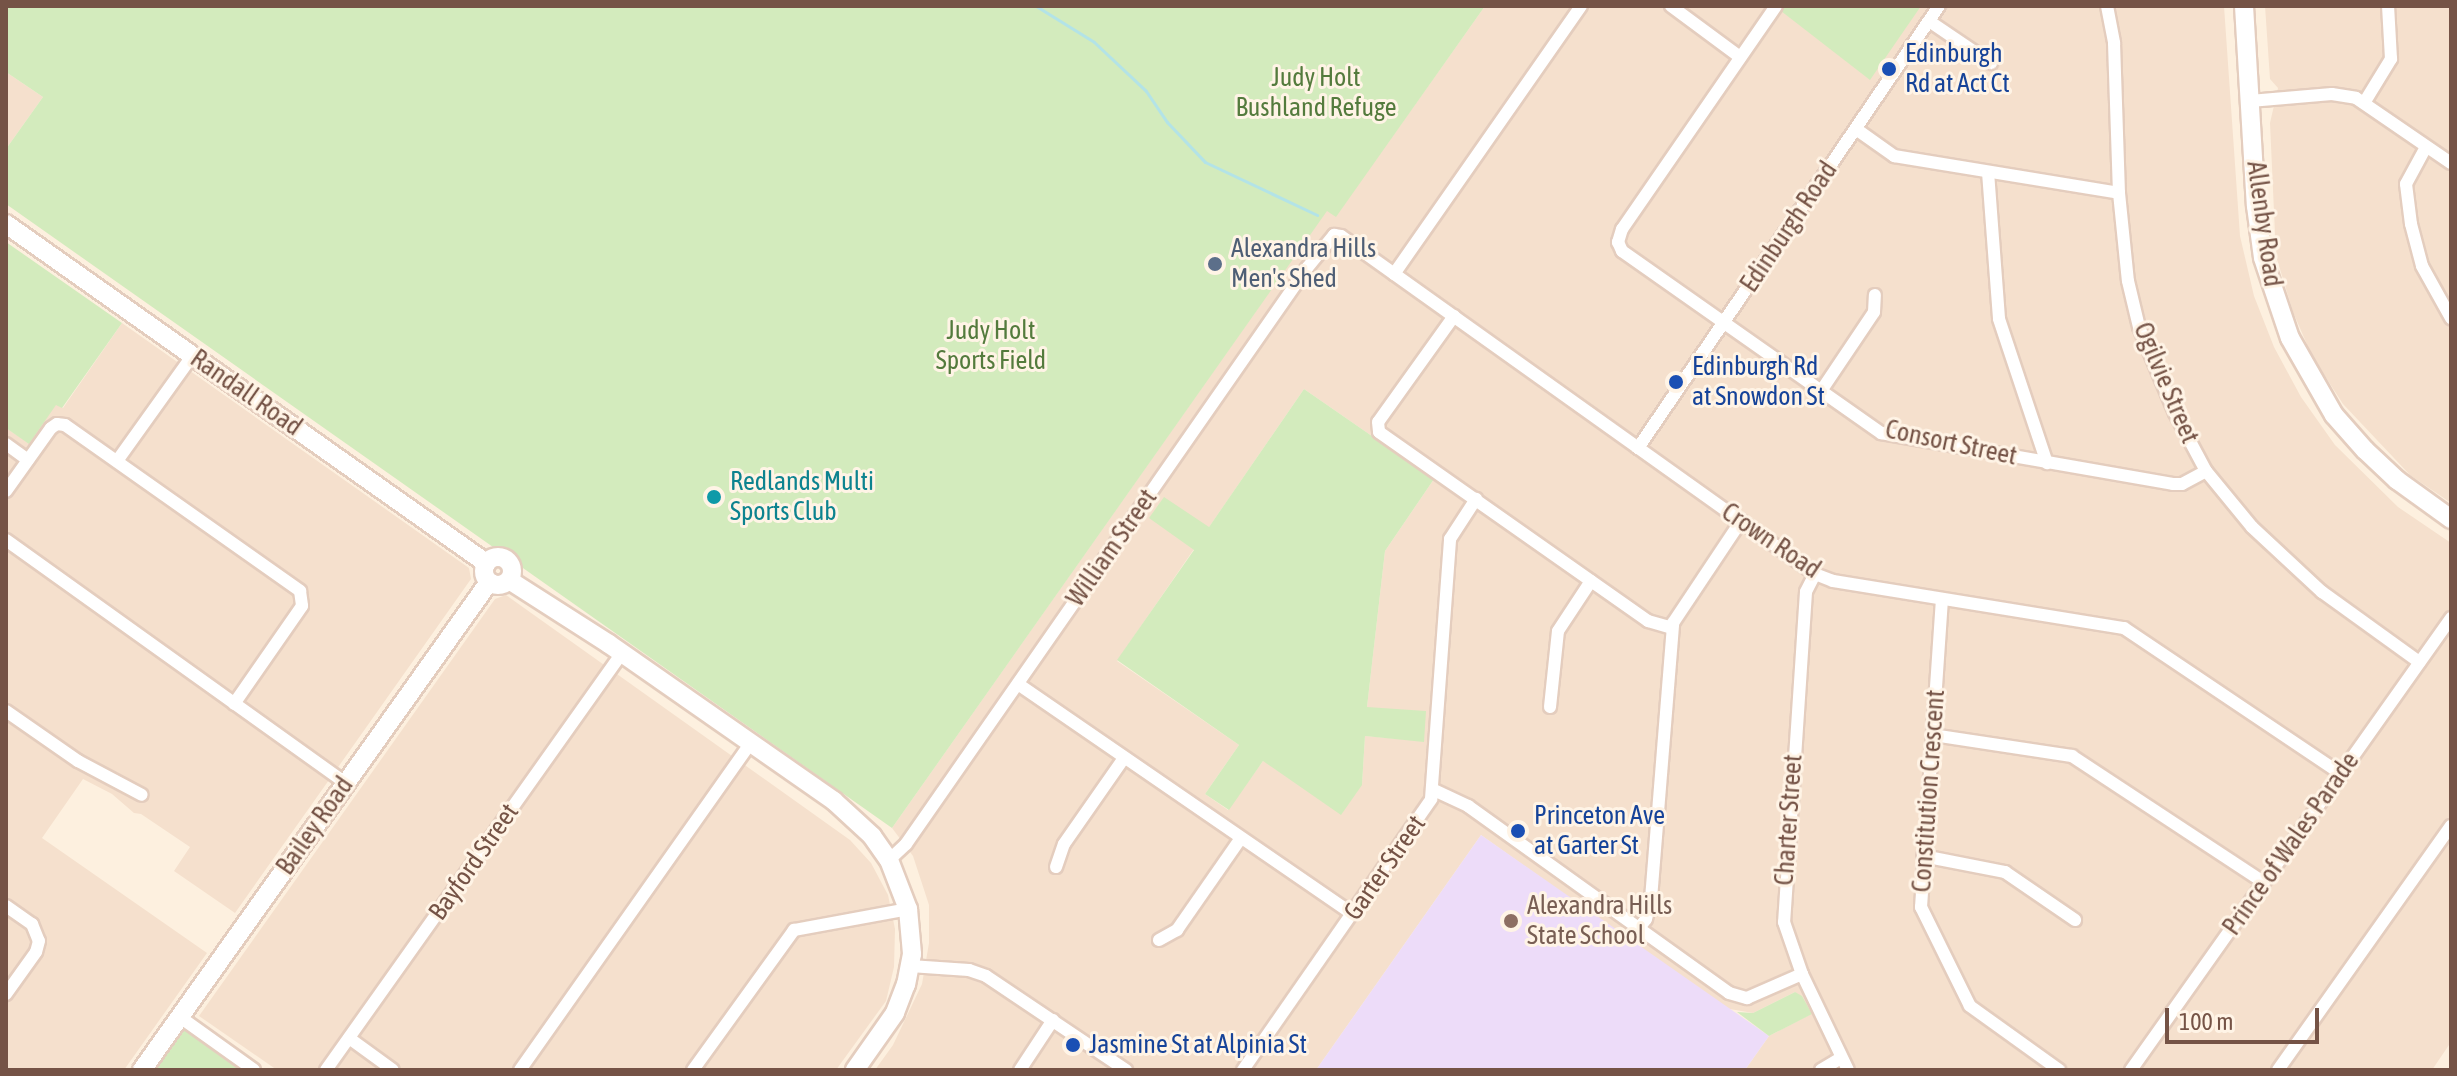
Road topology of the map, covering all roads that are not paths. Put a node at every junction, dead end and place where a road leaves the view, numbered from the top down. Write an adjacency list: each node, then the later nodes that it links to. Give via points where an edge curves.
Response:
1 (1581, 6): 20 (street)
2 (1671, 6): 9 (street)
3 (1776, 6): 9 (street)
4 (1939, 6): 8 (street, Edinburgh Road)
5 (2107, 6): 17 (street, Ogilvie Street, via 2114,43)
6 (2244, 6): 11 (street, Allenby Road)
7 (2388, 6): 12 (street, via 2391,59)
8 (1929, 21): 10 (street); 13 (street, Edinburgh Road)
9 (1740, 57): 24 (street, Consort Street, via 1618,242 1622,251)
10 (1991, 63)
11 (2250, 101): 12 (street, via 2332,94); 35 (street, Allenby Road, via 2263,258 2290,338 2334,415 2365,450)
12 (2364, 103): 14 (street)
13 (1856, 129): 16 (street, via 1894,156); 24 (street, Edinburgh Road)
14 (2426, 147): 15 (street); 23 (street, via 2406,184 2411,224 2422,266)
15 (2451, 163)
16 (1988, 172): 17 (street); 31 (street, via 1999,319)
17 (2119, 193): 32 (street, Ogilvie Street, via 2122,244 2139,327)
18 (6, 224): 25 (street, Randall Road)
19 (1334, 235): 20 (street, Crown Road); 47 (street, William Street)
20 (1394, 274): 22 (street, Crown Road)
21 (1875, 295): 26 (street, via 1874,312)
22 (1454, 316): 28 (street, Crown Road); 34 (street, via 1378,422 1379,432)
23 (2451, 318)
24 (1723, 323): 26 (street, Consort Street); 28 (street, Edinburgh Road)
25 (193, 355): 30 (street); 38 (street, Randall Road)
26 (1821, 391): 31 (street, Consort Street, via 1881,433)
27 (6, 444): 29 (street)
28 (1638, 448): 36 (street, Crown Road)
29 (28, 460): 30 (street, via 57,424); 33 (street)
30 (117, 461): 48 (street, via 300,591 302,606)
31 (2047, 463): 32 (street, Consort Street, via 2173,484)
32 (2206, 471): 46 (street, Ogilvie Street, via 2287,562)
33 (6, 491)
34 (1476, 499): 41 (street); 56 (street, Garter Street, via 1450,539)
35 (2451, 519)
36 (1741, 521): 39 (street, Crown Road); 44 (street, via 1679,609)
37 (6, 540): 48 (street)
38 (487, 572): 40 (street, via 501,585); 40 (street, Randall Road, via 495,557 505,558 512,569); 55 (street, Bailey Road)
39 (1815, 574): 42 (street, Crown Road); 71 (street, Charter Street, via 1806,592 1783,898 1784,922)
40 (509, 580): 45 (street, Randall Road)
41 (1591, 581): 44 (street, via 1653,625); 49 (street, via 1558,631)
42 (1942, 599): 51 (street, Constitution Crescent); 54 (street, Crown Road, via 2124,628)
43 (2451, 618): 46 (street, Prince of Wales Parade)
44 (1672, 628): 68 (street, via 1651,899)
45 (622, 653): 52 (street, Randall Road); 75 (street, Bayford Street)
46 (2419, 662): 54 (street, Prince of Wales Parade)
47 (1018, 684): 53 (street); 61 (street, William Street, via 906,844)
48 (234, 704): 55 (street)
49 (1550, 707)
50 (6, 711): 57 (street, via 78,761)
51 (1933, 735): 60 (street, Constitution Crescent); 63 (street, via 2072,756)
52 (751, 743): 61 (street, Randall Road, via 854,817); 81 (street)
53 (1124, 758): 59 (street); 62 (street, via 1064,844)
54 (2341, 774): 63 (street, Prince of Wales Parade)
55 (345, 783): 73 (street, Bailey Road)
56 (1434, 790): 66 (street, Garter Street); 68 (street, via 1468,806)
57 (142, 795)
58 (2451, 826): 91 (street)
59 (1241, 838): 66 (street); 69 (street, via 1177,930)
60 (1923, 856): 67 (street, via 2005,872); 89 (street, Constitution Crescent, via 1921,907 1966,1000)
61 (889, 860): 65 (street, Randall Road)
62 (1056, 867)
63 (2263, 882): 90 (street, Prince of Wales Parade)
64 (6, 906): 72 (street, via 32,924 39,941)
65 (908, 909): 70 (street, Randall Road); 82 (street, via 794,930)
66 (1353, 914): 86 (street, Garter Street)
67 (2075, 920)
68 (1639, 928): 71 (street, via 1738,997 1761,993)
69 (1159, 940)
70 (910, 966): 74 (street, via 978,973); 83 (street, Randall Road, via 895,1013)
71 (1802, 974): 76 (street, Charter Street)
72 (6, 994)
73 (180, 1017): 77 (street, Bailey Road); 78 (street)
74 (1053, 1020): 84 (street); 85 (street)
75 (349, 1038): 79 (street, Bayford Street); 80 (street)
76 (1841, 1058): 87 (street); 88 (street, Charter Street)
77 (142, 1070)
78 (254, 1070)
79 (326, 1070)
80 (393, 1070)
81 (520, 1070)
82 (693, 1070)
83 (855, 1070)
84 (1020, 1070)
85 (1126, 1070)
86 (1243, 1070)
87 (1821, 1070)
88 (1848, 1070)
89 (2059, 1070)
90 (2131, 1070)
91 (2278, 1070)

